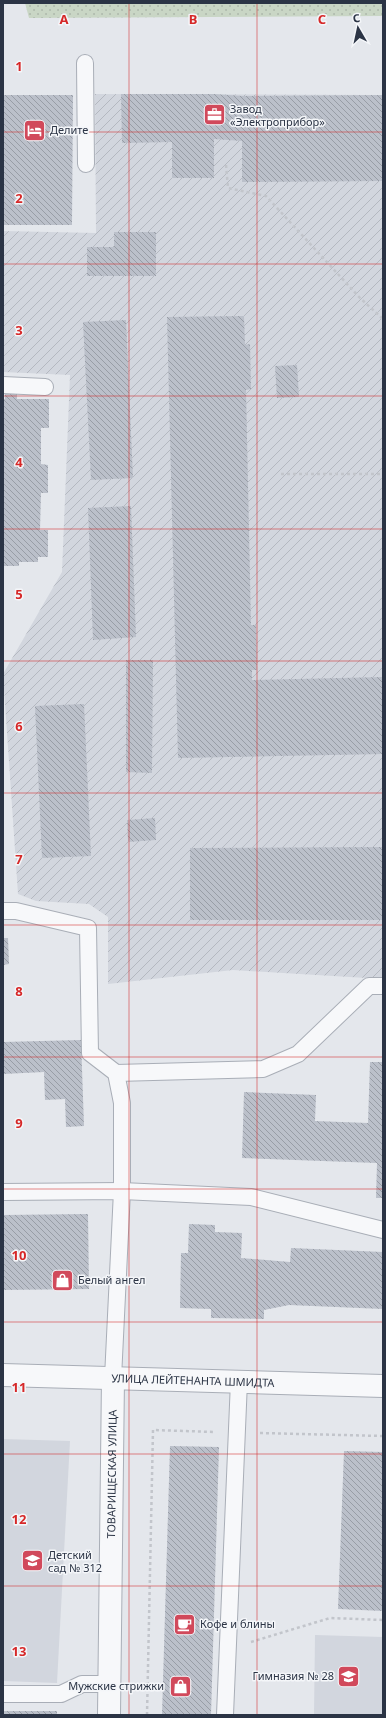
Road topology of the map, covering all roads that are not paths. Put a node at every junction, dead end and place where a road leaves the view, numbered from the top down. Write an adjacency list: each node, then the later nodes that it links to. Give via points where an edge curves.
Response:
1 (85, 63): 2 (lane)
2 (86, 164)
3 (3, 385): 4 (lane)
4 (45, 387)
5 (3, 911): 7 (lane, via 16,911 88,928 90,1053)
6 (383, 986): 7 (lane, via 369,986 298,1054 263,1069)
7 (116, 1073): 8 (lane, via 122,1103)
8 (122, 1191): 9 (lane); 10 (lane, via 251,1198); 12 (lane)
9 (3, 1192)
10 (383, 1230)
11 (3, 1375): 12 (street, УЛИЦА ЛЕЙТЕНАНТА ШМИДТА)
12 (114, 1378): 13 (street, УЛИЦА ЛЕЙТЕНАНТА ШМИДТА); 15 (street, ТОВАРИЩЕСКАЯ УЛИЦА)
13 (239, 1381): 14 (street, УЛИЦА ЛЕЙТЕНАНТА ШМИДТА); 18 (lane)
14 (383, 1386)
15 (109, 1684): 16 (lane, via 82,1684 61,1694); 17 (street, ТОВАРИЩЕСКАЯ УЛИЦА)
16 (3, 1694)
17 (109, 1715)
18 (225, 1715)

